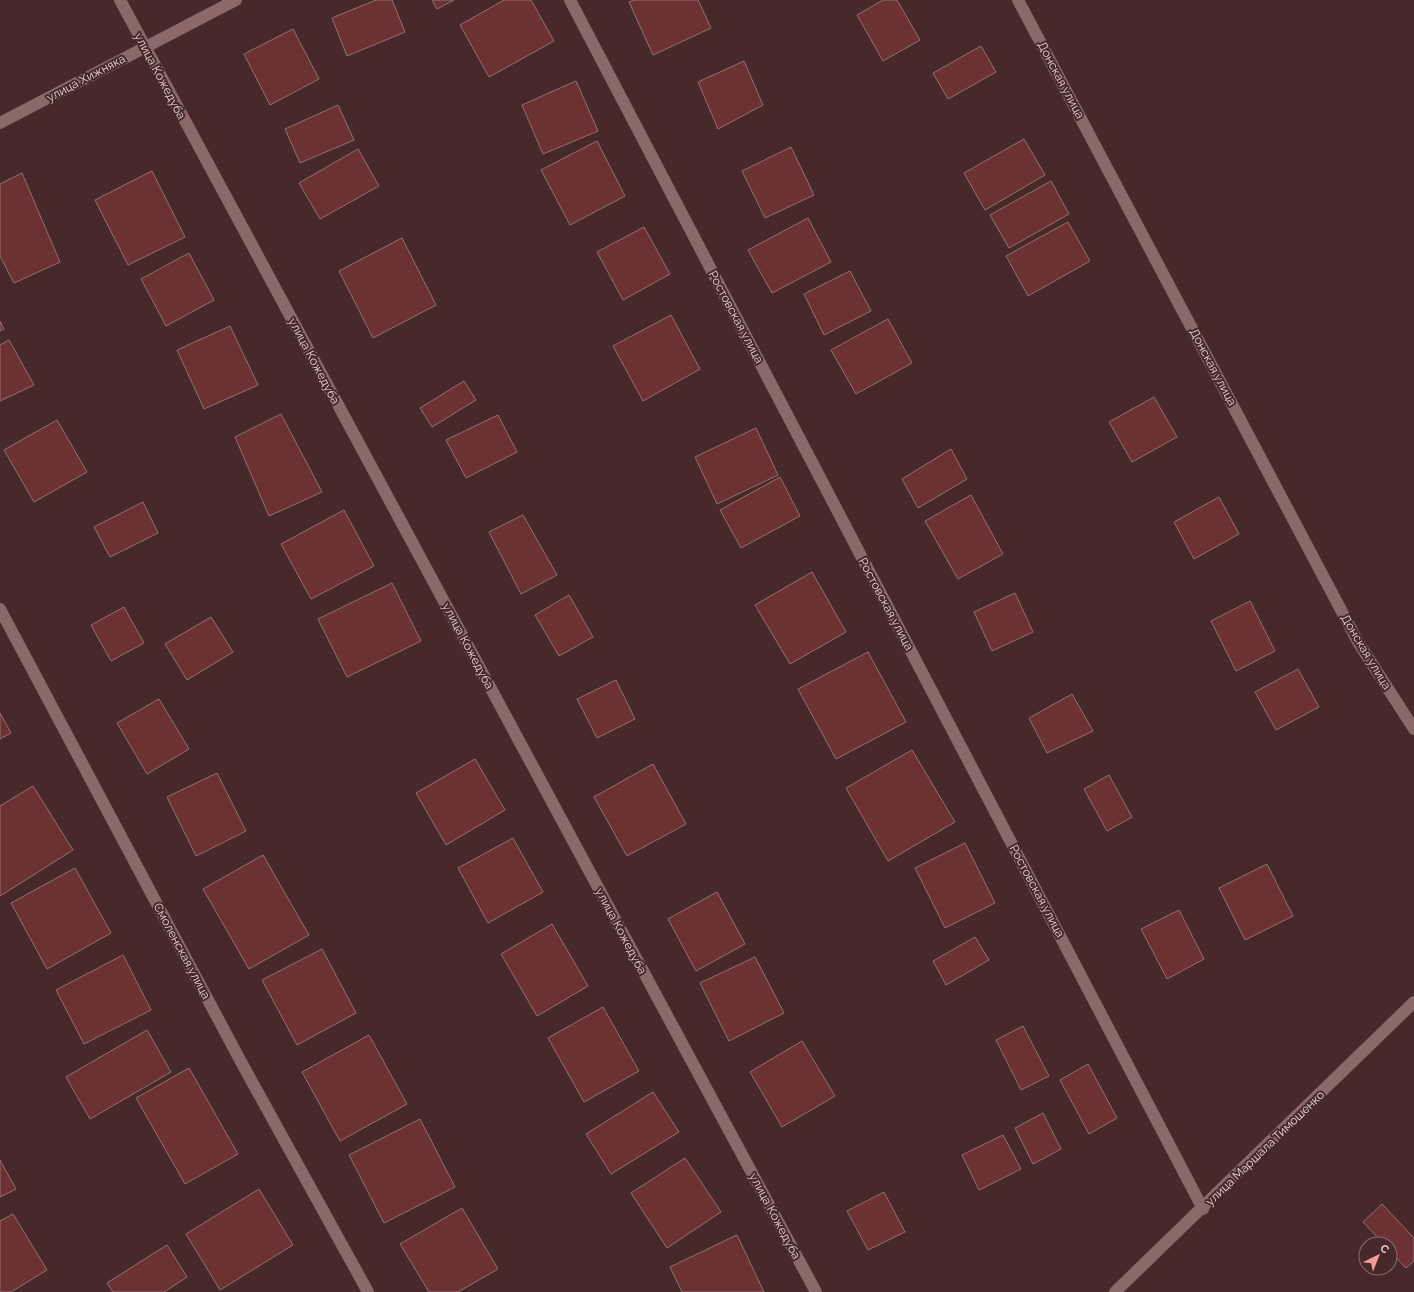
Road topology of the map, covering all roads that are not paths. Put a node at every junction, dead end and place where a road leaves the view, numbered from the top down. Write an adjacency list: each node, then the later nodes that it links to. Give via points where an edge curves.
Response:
1 (120, 0): 5 (street, улица Кожедуба)
2 (236, 0): 5 (street, улица Хижняка)
3 (570, 0): 10 (street, Ростовская улица)
4 (1018, 0): 8 (street, Донская улица, via 1358,642)
5 (144, 47): 6 (street, улица Хижняка); 12 (street, улица Кожедуба)
6 (0, 123)
7 (0, 609): 11 (street, Смоленская улица, via 236,1053)
8 (1414, 729)
9 (1414, 1002): 10 (street, улица Маршала Тимошенко)
10 (1202, 1209): 13 (street, улица Маршала Тимошенко)
11 (368, 1292)
12 (816, 1292)
13 (1115, 1292)

